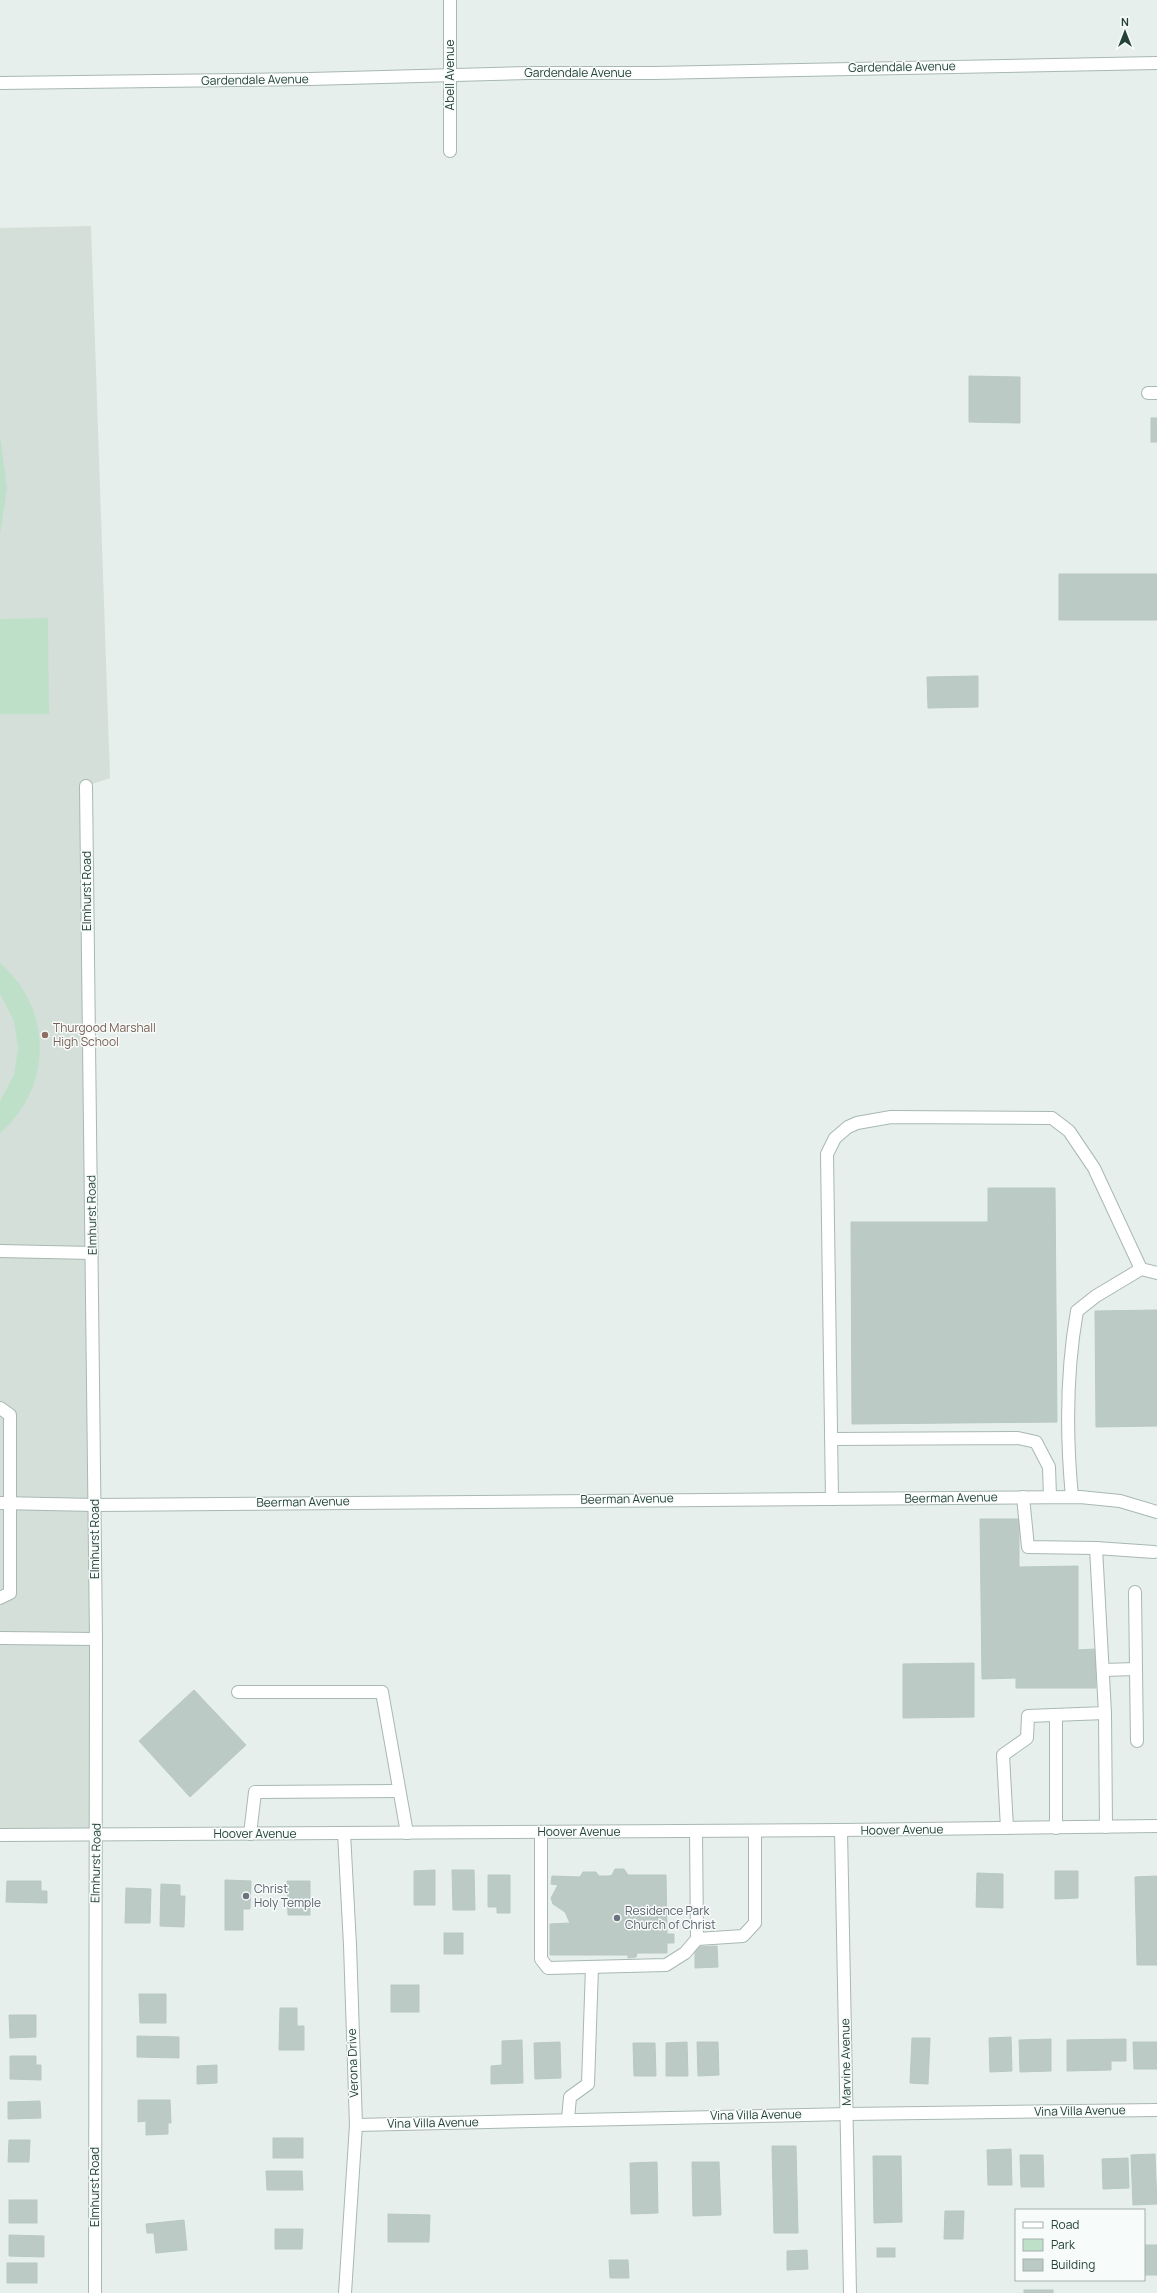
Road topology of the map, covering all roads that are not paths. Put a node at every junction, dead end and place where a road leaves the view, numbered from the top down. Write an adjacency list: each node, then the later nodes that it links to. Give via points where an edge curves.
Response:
1 (450, 0): 3 (street, Abell Avenue)
2 (1157, 63): 3 (street, Gardendale Avenue, via 655,73)
3 (450, 74): 4 (street, Gardendale Avenue, via 310,79); 5 (street, Abell Avenue)
4 (0, 83)
5 (450, 151)
6 (86, 786): 8 (street, Elmhurst Road)
7 (0, 1252): 8 (street)
8 (92, 1253): 18 (street, Elmhurst Road)
9 (1141, 1269): 10 (street); 12 (street, via 1094,1168 1069,1131 1052,1118 891,1117 848,1127 834,1138 827,1154); 15 (street, via 1096,1296 1077,1311 1070,1352 1067,1428)
10 (1157, 1273)
11 (0, 1408): 17 (street, via 10,1415)
12 (831, 1439): 14 (street, via 1018,1438 1036,1442 1049,1467); 16 (street)
13 (1023, 1497): 14 (street, Beerman Avenue); 16 (street, Beerman Avenue); 20 (street, via 1028,1547)
14 (1050, 1497): 15 (street, Beerman Avenue)
15 (1072, 1497): 19 (street, Beerman Avenue, via 1120,1501)
16 (832, 1499): 18 (street, Beerman Avenue)
17 (5, 1503): 18 (street, Beerman Avenue); 23 (street, via 10,1593)
18 (95, 1505): 25 (street, Elmhurst Road)
19 (1157, 1512)
20 (1096, 1548): 21 (street); 27 (street)
21 (1154, 1552)
22 (1134, 1592): 26 (street)
23 (0, 1598)
24 (0, 1638): 25 (street)
25 (96, 1639): 45 (street, Elmhurst Road)
26 (1136, 1669): 27 (street); 31 (street)
27 (1103, 1670): 29 (street)
28 (238, 1692): 32 (street, via 382,1692)
29 (1105, 1713): 30 (street); 34 (street)
30 (1056, 1715): 35 (street, via 1028,1716 1026,1738 1003,1755); 36 (street)
31 (1137, 1741)
32 (398, 1791): 42 (street); 43 (street, via 255,1792)
33 (1157, 1826): 34 (street, Hoover Avenue)
34 (1106, 1827): 36 (street, Hoover Avenue)
35 (1007, 1828): 36 (street, Hoover Avenue); 37 (street, Hoover Avenue)
36 (1056, 1828)
37 (841, 1830): 39 (street, Hoover Avenue); 49 (street, Marvine Avenue)
38 (696, 1831): 39 (street, Hoover Avenue); 40 (street, Hoover Avenue); 46 (street)
39 (755, 1831): 46 (street, via 755,1923 743,1936)
40 (541, 1832): 42 (street, Hoover Avenue); 47 (street, via 541,1959 548,1968)
41 (344, 1833): 42 (street, Hoover Avenue); 43 (street, Hoover Avenue); 51 (street, Verona Drive)
42 (407, 1833)
43 (250, 1834): 45 (street, Hoover Avenue)
44 (0, 1835): 45 (street, Hoover Avenue)
45 (97, 1835): 52 (street, Elmhurst Road)
46 (697, 1940): 47 (street, via 685,1953 666,1964)
47 (592, 1966): 50 (street, via 588,2084 570,2097)
48 (1157, 2110): 49 (street, Vina Villa Avenue)
49 (848, 2114): 50 (street, Vina Villa Avenue); 54 (street, Marvine Avenue)
50 (568, 2119): 51 (street, Vina Villa Avenue)
51 (356, 2124): 53 (street, Verona Drive)
52 (95, 2293)
53 (345, 2293)
54 (850, 2293)

